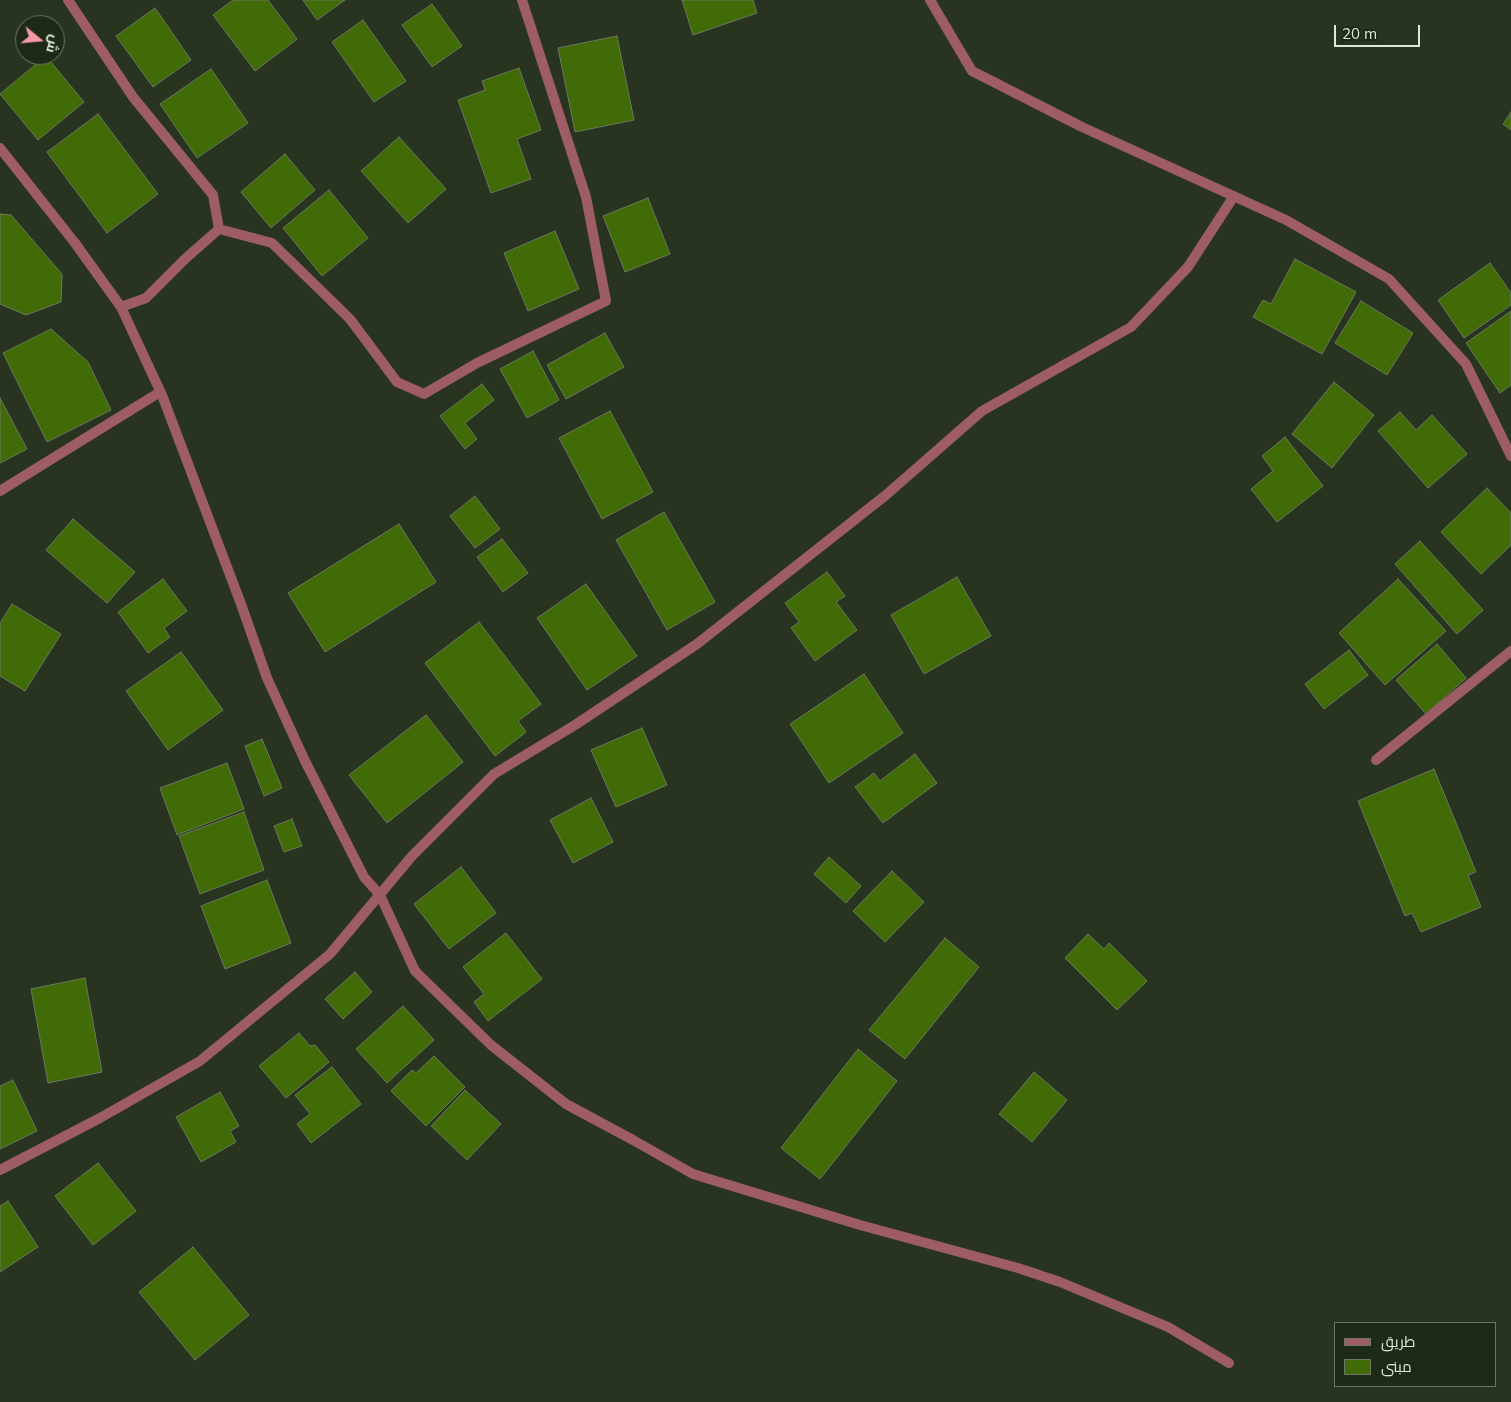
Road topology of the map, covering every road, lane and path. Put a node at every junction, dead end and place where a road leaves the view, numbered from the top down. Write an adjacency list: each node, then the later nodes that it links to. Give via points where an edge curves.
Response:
1 (68, 0): 6 (street, via 132,97 213,195)
2 (522, 0): 6 (street, via 586,197 606,300 476,362 424,394 397,382 350,319 272,243)
3 (930, 0): 5 (street, via 972,71 1082,127)
4 (0, 148): 7 (street)
5 (1234, 196): 9 (street, via 1286,220 1389,278 1466,364); 13 (street, via 1188,267 1131,327 982,411 886,495 697,644 494,774 412,856)
6 (219, 229): 7 (street, via 146,298)
7 (122, 307): 8 (street)
8 (160, 392): 10 (street); 13 (street, via 267,678 364,877)
9 (1511, 456)
10 (0, 491)
11 (1511, 652): 12 (street)
12 (1376, 760)
13 (380, 895): 14 (street, via 330,954 200,1061); 15 (street, via 415,971 491,1045 566,1104 693,1174 1060,1282 1168,1328)
14 (0, 1170)
15 (1229, 1363)

